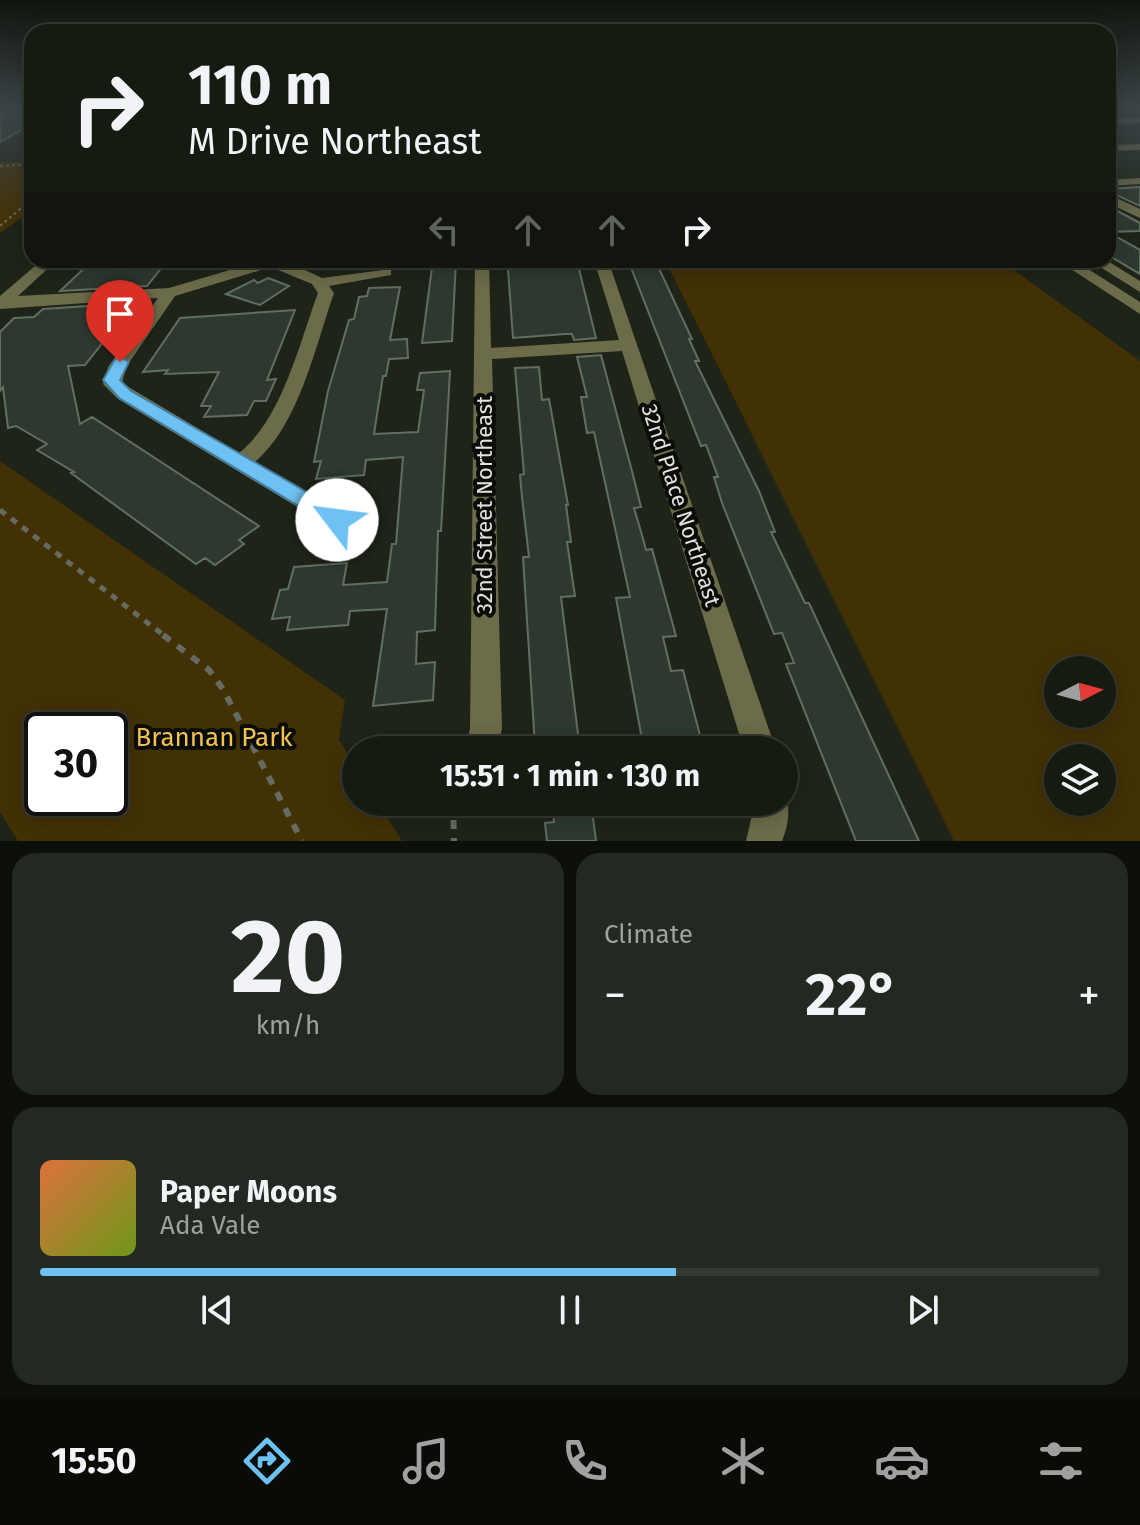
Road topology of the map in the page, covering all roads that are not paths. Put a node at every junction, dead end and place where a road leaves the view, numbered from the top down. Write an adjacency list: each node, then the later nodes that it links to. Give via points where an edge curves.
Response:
1 (1140, 181): 2 (street)
2 (1116, 182)
3 (1116, 202): 4 (street)
4 (1140, 214)
5 (41, 268): 16 (street)
6 (251, 268): 15 (street)
7 (289, 268): 13 (street)
8 (482, 268): 19 (street, 32nd Street Northeast)
9 (604, 268): 18 (street, 32nd Place Northeast)
10 (1076, 268): 17 (street)
11 (1109, 268): 14 (street)
12 (386, 272): 13 (street)
13 (320, 283): 20 (street, via 323,303 278,422)
14 (1140, 287)
15 (170, 293): 16 (street); 20 (street, via 117,367 112,384)
16 (1, 303)
17 (1140, 309)
18 (629, 345): 19 (street); 23 (street, 32nd Place Northeast)
19 (483, 354): 22 (street, 32nd Street Northeast)
20 (240, 463): 21 (street)
21 (337, 520)
22 (484, 736)
23 (755, 736)
24 (770, 816): 25 (street)
25 (764, 841)

